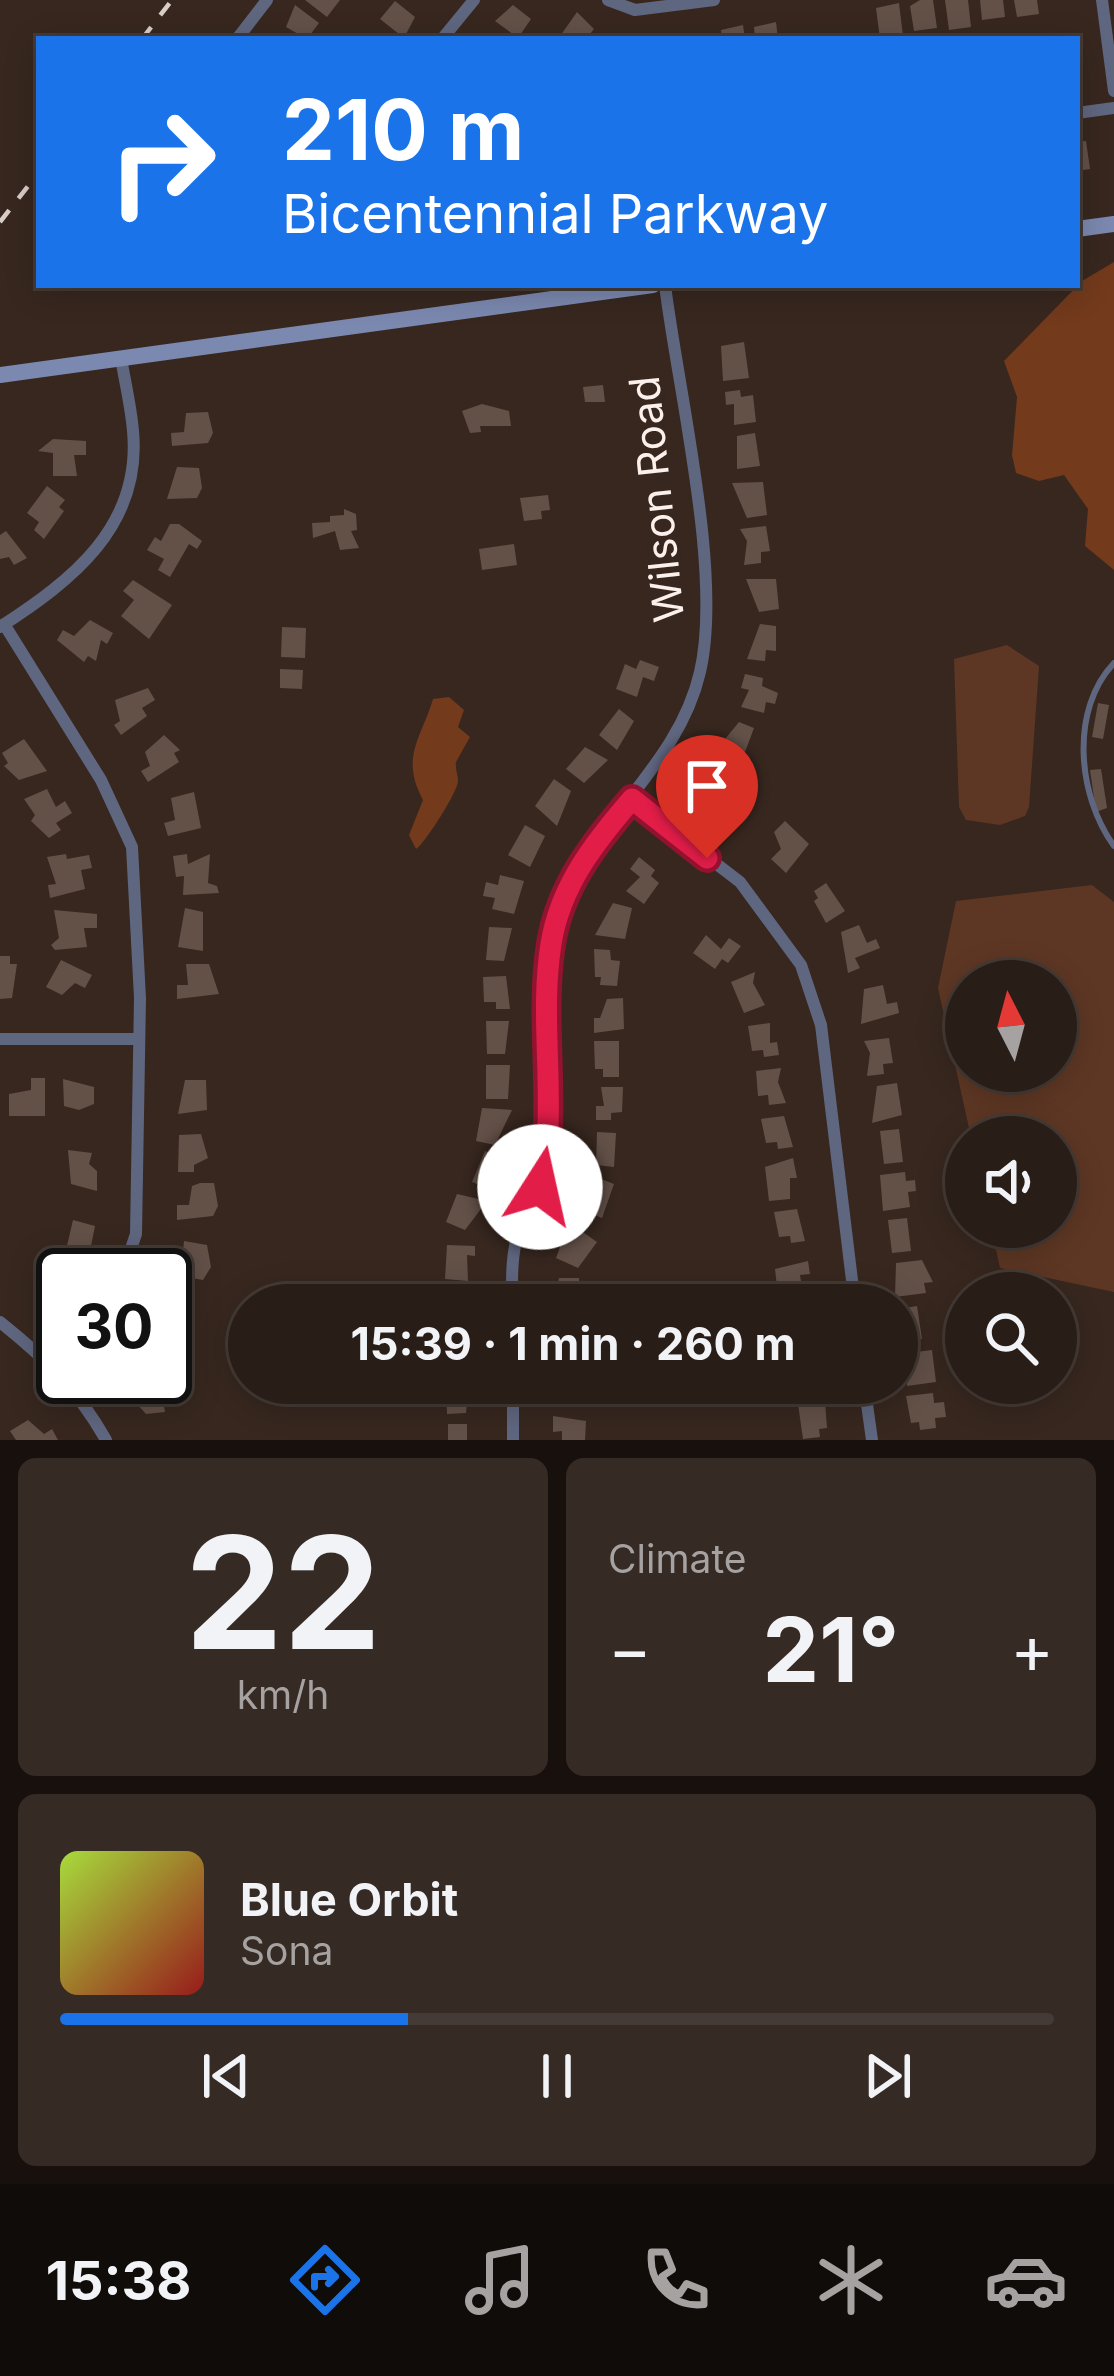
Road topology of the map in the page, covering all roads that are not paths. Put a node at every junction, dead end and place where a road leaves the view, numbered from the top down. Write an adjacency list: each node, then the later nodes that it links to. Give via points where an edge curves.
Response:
1 (267, 0): 6 (street)
2 (474, 0): 7 (street)
3 (608, 0): 4 (street, via 635,10)
4 (714, 0)
5 (1102, 0): 8 (street)
6 (239, 36)
7 (444, 36)
8 (1114, 91)
9 (1114, 108): 10 (street)
10 (1080, 113)
11 (1114, 224): 12 (main road)
12 (1080, 229)
13 (631, 288): 15 (main road)
14 (665, 288): 19 (street, Wilson Road, via 705,576 704,647 682,726)
15 (121, 358): 16 (main road); 17 (street, via 134,432 121,514 85,564)
16 (0, 375)
17 (2, 626): 22 (street, via 101,780 132,847)
18 (1114, 663): 20 (lane, via 1095,683 1083,749 1088,793)
19 (632, 799): 25 (street, Wilson Road, via 587,852 551,945 550,1144 519,1229); 26 (street, via 740,882 801,965 820,1024)
20 (1110, 833): 21 (lane)
21 (1114, 845)
22 (139, 1039): 23 (street); 24 (street)
23 (0, 1040)
24 (131, 1248)
25 (512, 1284)
26 (852, 1284)
27 (0, 1322): 28 (street)
28 (36, 1351)
29 (85, 1404): 32 (street)
30 (513, 1404): 33 (street)
31 (868, 1404): 34 (street)
32 (106, 1440)
33 (513, 1440)
34 (872, 1440)

